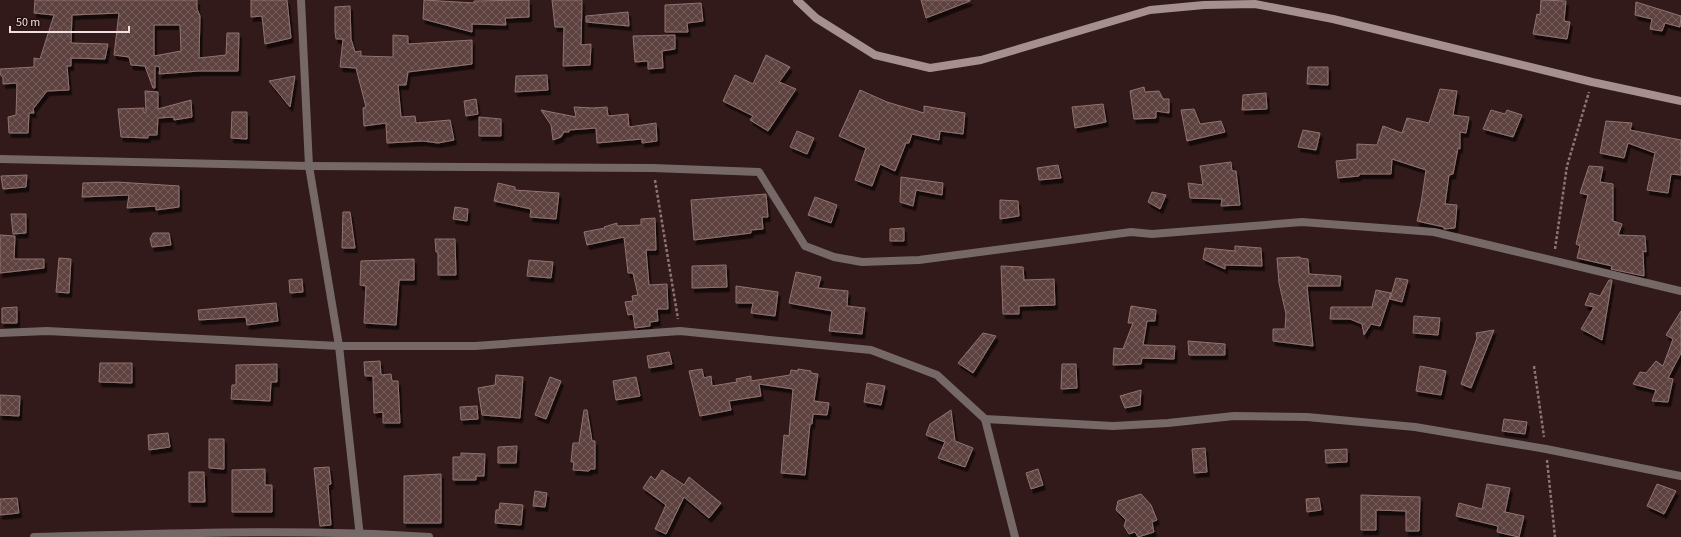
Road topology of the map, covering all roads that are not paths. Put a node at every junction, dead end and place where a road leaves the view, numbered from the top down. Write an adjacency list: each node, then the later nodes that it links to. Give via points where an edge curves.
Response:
1 (301, 0): 5 (street)
2 (797, 0): 3 (street, via 816,18 875,55 930,68 981,60 1150,10 1255,4 1333,18 1592,82)
3 (1681, 101)
4 (0, 159): 5 (street)
5 (309, 166): 6 (street, via 653,168 759,172 806,246 834,257 862,262 919,260 1131,232 1152,234 1302,222 1434,232); 8 (street)
6 (1681, 291)
7 (0, 333): 8 (street, via 47,332)
8 (340, 346): 9 (street, via 475,346 680,332 871,350 937,375); 11 (street)
9 (985, 419): 10 (street, via 1113,426 1234,416 1306,417 1415,427 1546,449); 14 (street)
10 (1681, 476)
11 (360, 535): 12 (street, via 218,532); 13 (street)
12 (34, 537)
13 (429, 537)
14 (1015, 537)

